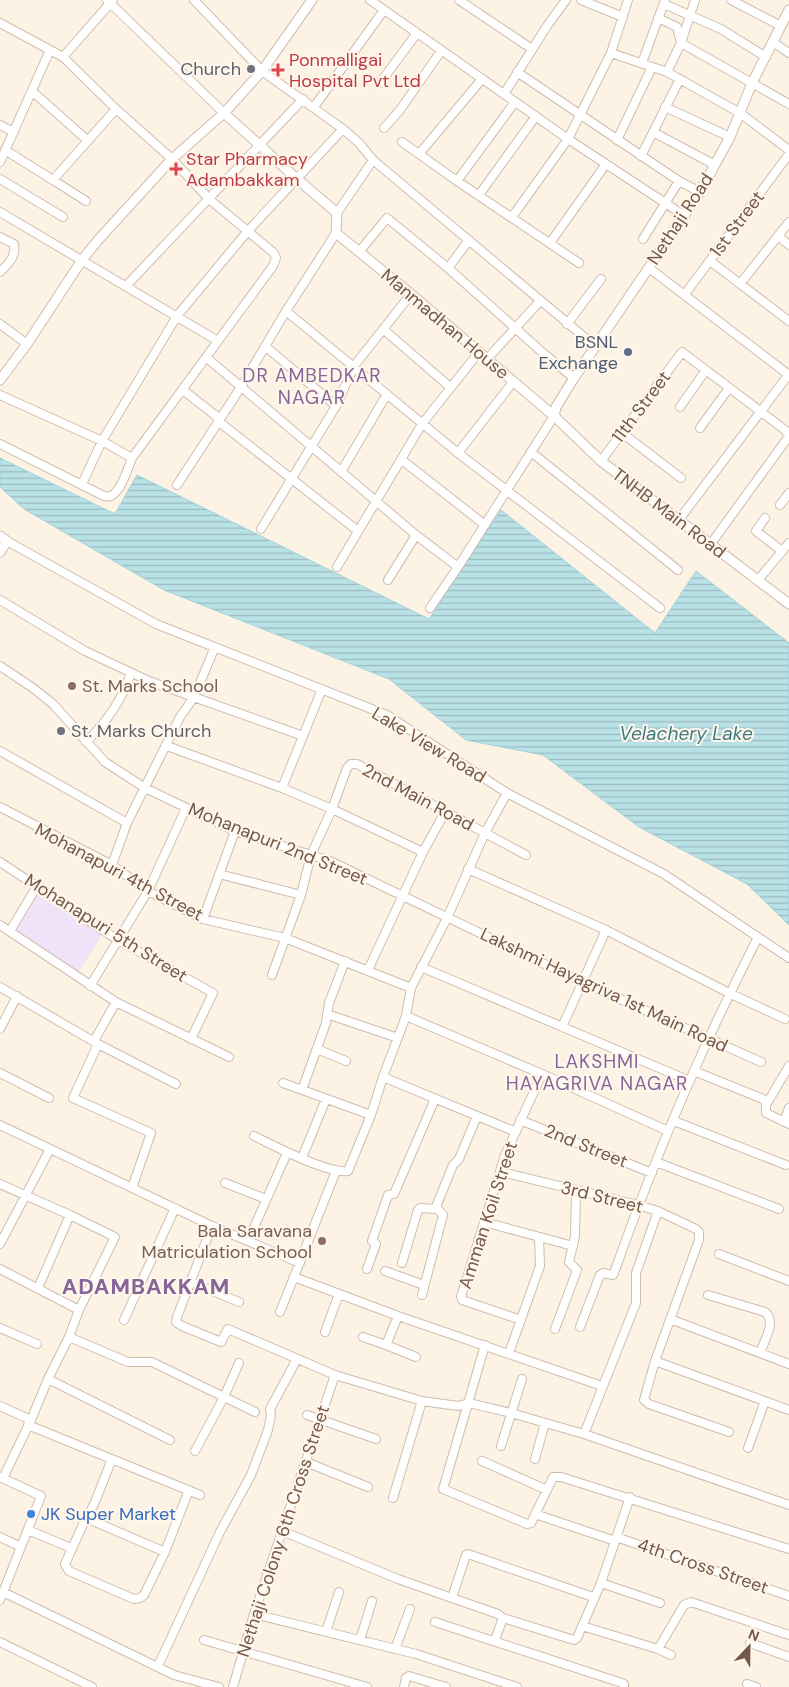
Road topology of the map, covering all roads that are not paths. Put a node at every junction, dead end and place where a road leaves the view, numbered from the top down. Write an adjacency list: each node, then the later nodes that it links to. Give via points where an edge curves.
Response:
1 (194, 0): 31 (street)
2 (312, 0): 31 (street)
3 (370, 0): 12 (street)
4 (459, 0): 22 (street)
5 (581, 0): 15 (street)
6 (628, 0): 15 (street)
7 (695, 0): 14 (street)
8 (731, 0): 18 (street)
9 (110, 1): 27 (street); 46 (street)
10 (563, 1): 22 (street)
11 (664, 2): 14 (street); 16 (street)
12 (384, 10): 19 (street); 44 (street)
13 (789, 10): 18 (street, Nethaji Road)
14 (689, 14): 20 (street); 28 (street, via 721,29)
15 (623, 17): 25 (street)
16 (658, 18): 20 (street, via 677,27); 29 (street)
17 (0, 23): 23 (street)
18 (781, 26): 21 (street, Nethaji Road)
19 (416, 33): 24 (street); 36 (street)
20 (681, 42): 33 (street); 37 (street)
21 (774, 43): 26 (street); 28 (street, Nethaji Road)
22 (532, 49): 32 (street)
23 (50, 50): 27 (street); 38 (street)
24 (442, 51): 34 (street); 51 (street)
25 (611, 53): 29 (street); 49 (street)
26 (789, 53)
27 (63, 57): 45 (street)
28 (766, 57): 37 (street, Nethaji Road)
29 (642, 63): 30 (street)
30 (652, 67): 33 (street); 58 (street)
31 (262, 72): 40 (street); 46 (street)
32 (517, 72): 39 (street); 49 (street)
33 (666, 72): 35 (street)
34 (482, 79): 39 (street); 63 (street)
35 (680, 79): 43 (street); 47 (street)
36 (380, 83)
37 (752, 83): 42 (street); 47 (street, Nethaji Road)
38 (32, 91): 53 (street); 57 (street)
39 (504, 94): 41 (street)
40 (304, 99): 44 (street); 60 (street)
41 (515, 102): 48 (street); 74 (street)
42 (789, 104)
43 (665, 106): 54 (street); 55 (street)
44 (314, 107): 52 (street)
45 (116, 109): 57 (street); 66 (street)
46 (224, 113): 60 (street); 66 (street)
47 (740, 113): 55 (street, Nethaji Road); 62 (street)
48 (536, 116): 56 (street); 77 (street)
49 (580, 116): 56 (street); 58 (street)
50 (0, 125): 53 (street)
51 (384, 128)
52 (343, 129): 67 (street); 71 (street)
53 (14, 132): 61 (street)
54 (653, 132): 65 (street); 70 (street)
55 (730, 137): 70 (street, Nethaji Road)
56 (568, 139): 69 (street); 85 (street)
57 (87, 140): 73 (street)
58 (618, 140): 65 (street)
59 (402, 142): 63 (street)
60 (260, 144): 71 (street); 78 (street)
61 (5, 150): 68 (street); 73 (street)
62 (789, 150)
63 (419, 154): 74 (street)
64 (789, 154): 97 (street, 1st Street)
65 (641, 156): 75 (street)
66 (172, 159): 78 (street); 96 (street)
67 (373, 160): 82 (street); 92 (street)
68 (0, 162)
69 (606, 164): 80 (street); 93 (street)
70 (715, 165): 76 (street, Nethaji Road)
71 (296, 178): 82 (street); 87 (street)
72 (0, 179): 84 (street)
73 (53, 180): 79 (street)
74 (457, 180): 77 (street)
75 (679, 181): 76 (street); 80 (street)
76 (700, 192): 83 (street, Nethaji Road)
77 (479, 195): 85 (street)
78 (209, 199): 87 (street); 104 (street)
79 (86, 200)
80 (666, 203): 83 (street); 91 (street)
81 (0, 212): 96 (street)
82 (336, 213): 88 (street)
83 (685, 216): 100 (street, Nethaji Road)
84 (63, 217)
85 (512, 217): 93 (street)
86 (789, 222): 89 (street)
87 (247, 232): 109 (street); 115 (street, via 276,258)
88 (336, 233): 95 (street, Manmadhan House); 108 (street)
89 (778, 236): 94 (street); 103 (street)
90 (0, 237): 101 (street, via 14,244 15,252)
91 (643, 239)
92 (469, 240): 99 (street); 107 (street)
93 (550, 243): 98 (street)
94 (789, 245)
95 (359, 252): 99 (street, via 387,218); 105 (street, Manmadhan House)
96 (82, 260): 104 (street); 116 (street)
97 (710, 261): 103 (street); 106 (street, 1st Street)
98 (579, 263)
99 (448, 268): 114 (street)
100 (649, 268): 106 (street); 118 (street, Nethaji Road)
101 (0, 272)
102 (601, 279): 112 (street)
103 (740, 284): 110 (street)
104 (126, 286): 109 (street)
105 (411, 294): 113 (street); 119 (street, Manmadhan House)
106 (685, 294): 124 (street)
107 (540, 301): 112 (street); 114 (street)
108 (286, 311): 117 (street); 122 (street)
109 (177, 316): 115 (street); 143 (street)
110 (788, 318)
111 (0, 324): 116 (street)
112 (567, 324): 118 (street)
113 (383, 329): 122 (street); 129 (street)
114 (516, 329): 121 (street); 125 (street)
115 (218, 341): 120 (street)
116 (28, 344): 126 (street)
117 (265, 346): 128 (street); 134 (street)
118 (595, 346): 125 (street, Nethaji Road)
119 (478, 352): 121 (street, Manmadhan House); 129 (street)
120 (207, 358): 128 (street); 131 (street)
121 (488, 359): 127 (street, Manmadhan House)
122 (354, 366): 132 (street); 134 (street)
123 (706, 370): 130 (street); 135 (street); 141 (street, 11th Street, via 682,352)
124 (789, 374): 136 (street)
125 (574, 378): 137 (street, Nethaji Road)
126 (0, 380)
127 (513, 382): 137 (street, Manmadhan House); 147 (street)
128 (241, 387): 138 (street); 145 (street)
129 (450, 388): 139 (street)
130 (729, 388): 136 (street); 140 (street)
131 (183, 390): 138 (street); 148 (street)
132 (387, 394): 139 (street); 151 (street)
133 (0, 395): 143 (street)
134 (336, 406): 145 (street)
135 (680, 407)
136 (761, 412): 142 (street); 161 (street)
137 (554, 416): 146 (street); 150 (street, TNHB Main Road)
138 (219, 420): 153 (street); 155 (street)
139 (422, 424): 147 (street); 149 (street)
140 (700, 428)
141 (622, 433): 150 (street, 11th Street); 152 (street)
142 (789, 435): 168 (street)
143 (102, 441): 148 (street); 154 (street)
144 (0, 444): 154 (street)
145 (311, 446): 151 (street); 153 (street)
146 (531, 452): 156 (street); 173 (street)
147 (458, 453): 156 (street)
148 (132, 458): 154 (street, via 118,492 112,496 108,498)
149 (402, 460): 158 (street); 162 (street)
150 (601, 461): 161 (street, TNHB Main Road)
151 (340, 472): 158 (street)
152 (681, 478)
153 (291, 480): 163 (street); 164 (street)
154 (82, 484)
155 (176, 485)
156 (507, 490): 162 (street); 179 (street)
157 (789, 493): 159 (street)
158 (376, 502): 164 (street); 165 (street)
159 (780, 505)
160 (765, 518): 169 (street, via 756,531)
161 (678, 520): 168 (street, TNHB Main Road)
162 (485, 525): 172 (street)
163 (261, 529)
164 (358, 531): 171 (street)
165 (416, 535): 172 (street); 174 (street)
166 (4, 539): 170 (street); 180 (street, Lake View Road, via 156,624)
167 (789, 543): 169 (street)
168 (710, 545): 175 (street, TNHB Main Road)
169 (782, 551): 175 (street)
170 (0, 552)
171 (337, 567)
172 (458, 567): 178 (street)
173 (678, 570)
174 (388, 580)
175 (758, 580): 177 (street, TNHB Main Road)
176 (0, 600): 182 (street, via 85,652)
177 (789, 604)
178 (430, 608)
179 (660, 608)
180 (215, 647): 183 (street, Lake View Road); 184 (street)
181 (0, 666): 186 (street, Mohanapuri 2nd Street, via 53,704)
182 (131, 672): 184 (street); 186 (street, via 115,708)
183 (322, 689): 185 (street); 191 (street, Lake View Road, via 387,715)
184 (194, 697): 185 (street); 187 (street, via 180,717)
185 (303, 736): 190 (street)
186 (86, 742): 189 (street, Mohanapuri 2nd Street, via 105,762)
187 (167, 746): 189 (street); 190 (street)
188 (0, 752): 196 (street)
189 (145, 788): 193 (street, Mohanapuri 2nd Street); 196 (street)
190 (282, 788): 194 (street)
191 (507, 793): 198 (street); 215 (street, Lake View Road, via 664,874)
192 (0, 807): 203 (street, Mohanapuri 4th Street)
193 (186, 808): 197 (street, Mohanapuri 2nd Street); 207 (street)
194 (332, 809): 195 (street, 2nd Main Road, via 347,768 357,764); 199 (street); 200 (street)
195 (445, 812): 198 (street, 2nd Main Road); 199 (street)
196 (127, 823): 203 (street)
197 (235, 831): 200 (street, Mohanapuri 2nd Street); 205 (street)
198 (486, 833): 201 (street, 2nd Main Road); 204 (street)
199 (423, 852): 209 (street)
200 (310, 855): 208 (street); 209 (street, Mohanapuri 2nd Street, via 330,861)
201 (526, 855)
202 (0, 862): 206 (street, Mohanapuri 5th Street)
203 (112, 865): 207 (street, Mohanapuri 4th Street)
204 (468, 869): 210 (street); 213 (street)
205 (219, 874): 208 (street); 211 (street)
206 (37, 886): 214 (street); 217 (street, Mohanapuri 5th Street)
207 (148, 891): 211 (street, Mohanapuri 4th Street); 217 (street)
208 (301, 895): 216 (street)
209 (403, 896): 210 (street, Mohanapuri 2nd Street); 221 (street)
210 (447, 918): 220 (street); 223 (street, Lakshmi Hayagriva 1st Main Road)
211 (203, 919): 216 (street, Mohanapuri 4th Street)
212 (0, 925): 214 (street)
213 (606, 930): 223 (street); 227 (street)
214 (10, 931): 224 (street)
215 (758, 936): 218 (street, Lake View Road); 227 (street)
216 (285, 938): 219 (street, Mohanapuri 4th Street); 222 (street)
217 (118, 940): 224 (street); 236 (street, Mohanapuri 5th Street, via 213,993)
218 (789, 958)
219 (345, 961): 221 (street, Mohanapuri 4th Street); 230 (street)
220 (421, 967): 226 (street); 233 (street)
221 (368, 970): 226 (street, Mohanapuri 4th Street)
222 (272, 975)
223 (582, 982): 233 (street); 237 (street, Lakshmi Hayagriva 1st Main Road)
224 (90, 986): 229 (street)
225 (0, 987): 228 (street)
226 (411, 988): 231 (street)
227 (731, 994): 232 (street); 237 (street)
228 (17, 996): 234 (street); 238 (street)
229 (116, 1002): 236 (street); 238 (street)
230 (327, 1014): 235 (street); 239 (street)
231 (406, 1016): 235 (street); 246 (street)
232 (785, 1018)
233 (562, 1027): 248 (street)
234 (0, 1029)
235 (398, 1038): 247 (street)
236 (191, 1039): 240 (street)
237 (708, 1040): 242 (street, Lakshmi Hayagriva 1st Main Road); 244 (street)
238 (96, 1042): 250 (street); 276 (street, via 73,1098 152,1133)
239 (317, 1049): 241 (street); 251 (street)
240 (229, 1057)
241 (346, 1061)
242 (761, 1062)
243 (789, 1066): 255 (street)
244 (694, 1071): 248 (street); 255 (street)
245 (0, 1073): 252 (street)
246 (542, 1074): 259 (street, Amman Koil Street); 264 (street)
247 (383, 1077): 254 (street); 257 (street)
248 (690, 1081): 260 (street)
249 (283, 1083): 251 (street)
250 (176, 1084)
251 (302, 1090): 253 (street)
252 (49, 1098)
253 (326, 1098): 257 (street); 268 (street)
254 (436, 1099): 258 (street); 296 (street, via 394,1194 388,1195 372,1241 376,1244)
255 (766, 1102): 261 (street, via 766,1113)
256 (789, 1108): 261 (street)
257 (371, 1115): 271 (street, via 348,1171)
258 (477, 1116): 263 (street); 282 (street)
259 (520, 1120): 263 (street, Amman Koil Street); 273 (street, 2nd Street)
260 (674, 1120): 264 (street); 270 (street)
261 (786, 1123)
262 (0, 1125): 266 (street)
263 (516, 1132): 272 (street, Amman Koil Street)
264 (668, 1132): 269 (street)
265 (254, 1136): 267 (street)
266 (50, 1149): 276 (street); 278 (street)
267 (288, 1152): 268 (street); 279 (street)
268 (302, 1158): 271 (street)
269 (656, 1162): 273 (street); 283 (street)
270 (786, 1165)
271 (336, 1171): 293 (street)
272 (500, 1172): 277 (street, 3rd Street); 286 (street, Amman Koil Street)
273 (652, 1174): 280 (street)
274 (225, 1182): 279 (street)
275 (0, 1184): 278 (street)
276 (132, 1188): 281 (street)
277 (576, 1190): 280 (street, 3rd Street); 291 (street)
278 (26, 1196): 285 (street); 289 (street)
279 (266, 1199): 290 (street)
280 (638, 1205): 284 (street, 3rd Street); 313 (street, via 614,1273 600,1275)
281 (175, 1208): 287 (street); 311 (street)
282 (436, 1209): 294 (street, via 418,1210); 301 (street, via 443,1215)
283 (779, 1209)
284 (658, 1212): 310 (street, 3rd Street, via 699,1232 699,1240); 332 (street, via 636,1273 636,1303)
285 (70, 1214): 302 (street); 307 (street, via 114,1237)
286 (484, 1222): 288 (street); 312 (street, Amman Koil Street, via 461,1299)
287 (212, 1226): 290 (street); 300 (street)
288 (539, 1238): 291 (street); 312 (street, via 540,1266)
289 (1, 1240)
290 (248, 1241): 293 (street)
291 (573, 1246): 315 (street, via 569,1262 576,1272)
292 (719, 1254): 299 (street)
293 (300, 1263): 298 (street)
294 (402, 1263)
295 (0, 1269): 302 (street)
296 (367, 1269)
297 (385, 1271): 301 (street)
298 (294, 1277): 303 (street); 308 (street)
299 (789, 1281)
300 (191, 1282): 306 (street); 325 (street, via 176,1322 221,1342 228,1329)
301 (424, 1285): 304 (street)
302 (38, 1288): 307 (street)
303 (339, 1294): 309 (street); 316 (street)
304 (422, 1295)
305 (708, 1295): 323 (street, via 769,1315 771,1322)
306 (239, 1302)
307 (79, 1310): 317 (street)
308 (280, 1312)
309 (398, 1316): 320 (street); 321 (street)
310 (670, 1318): 323 (street); 326 (street)
311 (124, 1320)
312 (521, 1320): 322 (street)
313 (580, 1327)
314 (0, 1328): 319 (street)
315 (555, 1330)
316 (325, 1332)
317 (70, 1337): 330 (street); 333 (street, via 128,1362 152,1362)
318 (363, 1337): 320 (street)
319 (38, 1344)
320 (386, 1345): 324 (street)
321 (485, 1345): 322 (street); 336 (street)
322 (509, 1353): 332 (street)
323 (760, 1353): 328 (street)
324 (416, 1357)
325 (297, 1359): 329 (street); 399 (street, via 270,1409 268,1430 250,1475)
326 (654, 1361): 335 (street); 345 (street, via 645,1402)
327 (239, 1363): 333 (street)
328 (789, 1364)
329 (335, 1375): 334 (street); 342 (street, Nethaji Colony 6th Cross Street)
330 (48, 1378): 343 (street); 348 (street)
331 (522, 1379): 340 (street)
332 (602, 1386): 346 (street)
333 (224, 1397): 339 (street); 351 (street)
334 (422, 1400): 336 (street, via 458,1406); 362 (street)
335 (765, 1401): 338 (street); 350 (street)
336 (470, 1403): 340 (street); 364 (street, via 444,1489 521,1523 531,1523)
337 (0, 1406): 343 (street)
338 (789, 1410)
339 (255, 1412)
340 (511, 1413): 344 (street); 349 (street)
341 (307, 1415): 342 (street)
342 (320, 1419): 347 (street); 355 (street, Nethaji Colony 6th Cross Street)
343 (30, 1423): 352 (street); 356 (street)
344 (545, 1423): 346 (street); 353 (street)
345 (729, 1432)
346 (584, 1434): 363 (street)
347 (376, 1439)
348 (170, 1440)
349 (501, 1446)
350 (748, 1448)
351 (195, 1451)
352 (112, 1459): 358 (street); 365 (street)
353 (535, 1459)
354 (482, 1461): 359 (street)
355 (306, 1462): 357 (street); 367 (street, Nethaji Colony 6th Cross Street)
356 (2, 1478): 366 (street, via 41,1496)
357 (368, 1487)
358 (189, 1490): 360 (street); 373 (street)
359 (546, 1490): 361 (street, via 553,1478 561,1476); 364 (street)
360 (200, 1495)
361 (630, 1497): 369 (street); 372 (street)
362 (393, 1498)
363 (789, 1504)
364 (535, 1514): 369 (street, 4th Cross Street)
365 (86, 1518): 371 (street); 373 (street)
366 (28, 1530): 370 (street); 371 (street)
367 (282, 1530): 379 (street); 383 (street, Nethaji Colony 6th Cross Street)
368 (0, 1537): 370 (street)
369 (616, 1539): 374 (street); 377 (street, 4th Cross Street)
370 (21, 1547): 376 (street)
371 (71, 1548): 373 (street, via 65,1564 69,1571 134,1599 144,1595)
372 (789, 1549)
373 (165, 1552)
374 (601, 1583): 378 (street); 381 (street)
375 (339, 1592): 387 (street)
376 (2, 1593): 399 (street)
377 (789, 1596)
378 (593, 1597): 379 (street, via 468,1554); 386 (street)
379 (452, 1598): 384 (street)
380 (372, 1601): 390 (street)
381 (660, 1603)
382 (410, 1609): 394 (street)
383 (254, 1614): 387 (street); 396 (street, Nethaji Colony 6th Cross Street)
384 (503, 1618): 386 (street, via 572,1641); 391 (street)
385 (435, 1622): 391 (street)
386 (582, 1626): 395 (street)
387 (326, 1632): 390 (street)
388 (789, 1635): 395 (street, via 691,1602 684,1605)
389 (204, 1640): 396 (street)
390 (360, 1640): 394 (street)
391 (495, 1640): 408 (street, via 622,1683)
392 (0, 1642): 401 (street)
393 (750, 1643): 398 (street)
394 (396, 1649): 407 (street)
395 (658, 1649): 397 (street)
396 (243, 1651): 403 (street, Nethaji Colony 6th Cross Street); 404 (street)
397 (671, 1655)
398 (789, 1657)
399 (158, 1666): 402 (street, via 174,1675)
400 (747, 1684): 409 (street)
401 (92, 1687)
402 (219, 1687)
403 (233, 1687)
404 (367, 1687)
405 (404, 1687): 406 (street, via 409,1676)
406 (446, 1687)
407 (517, 1687)
408 (624, 1687)
409 (756, 1687)

